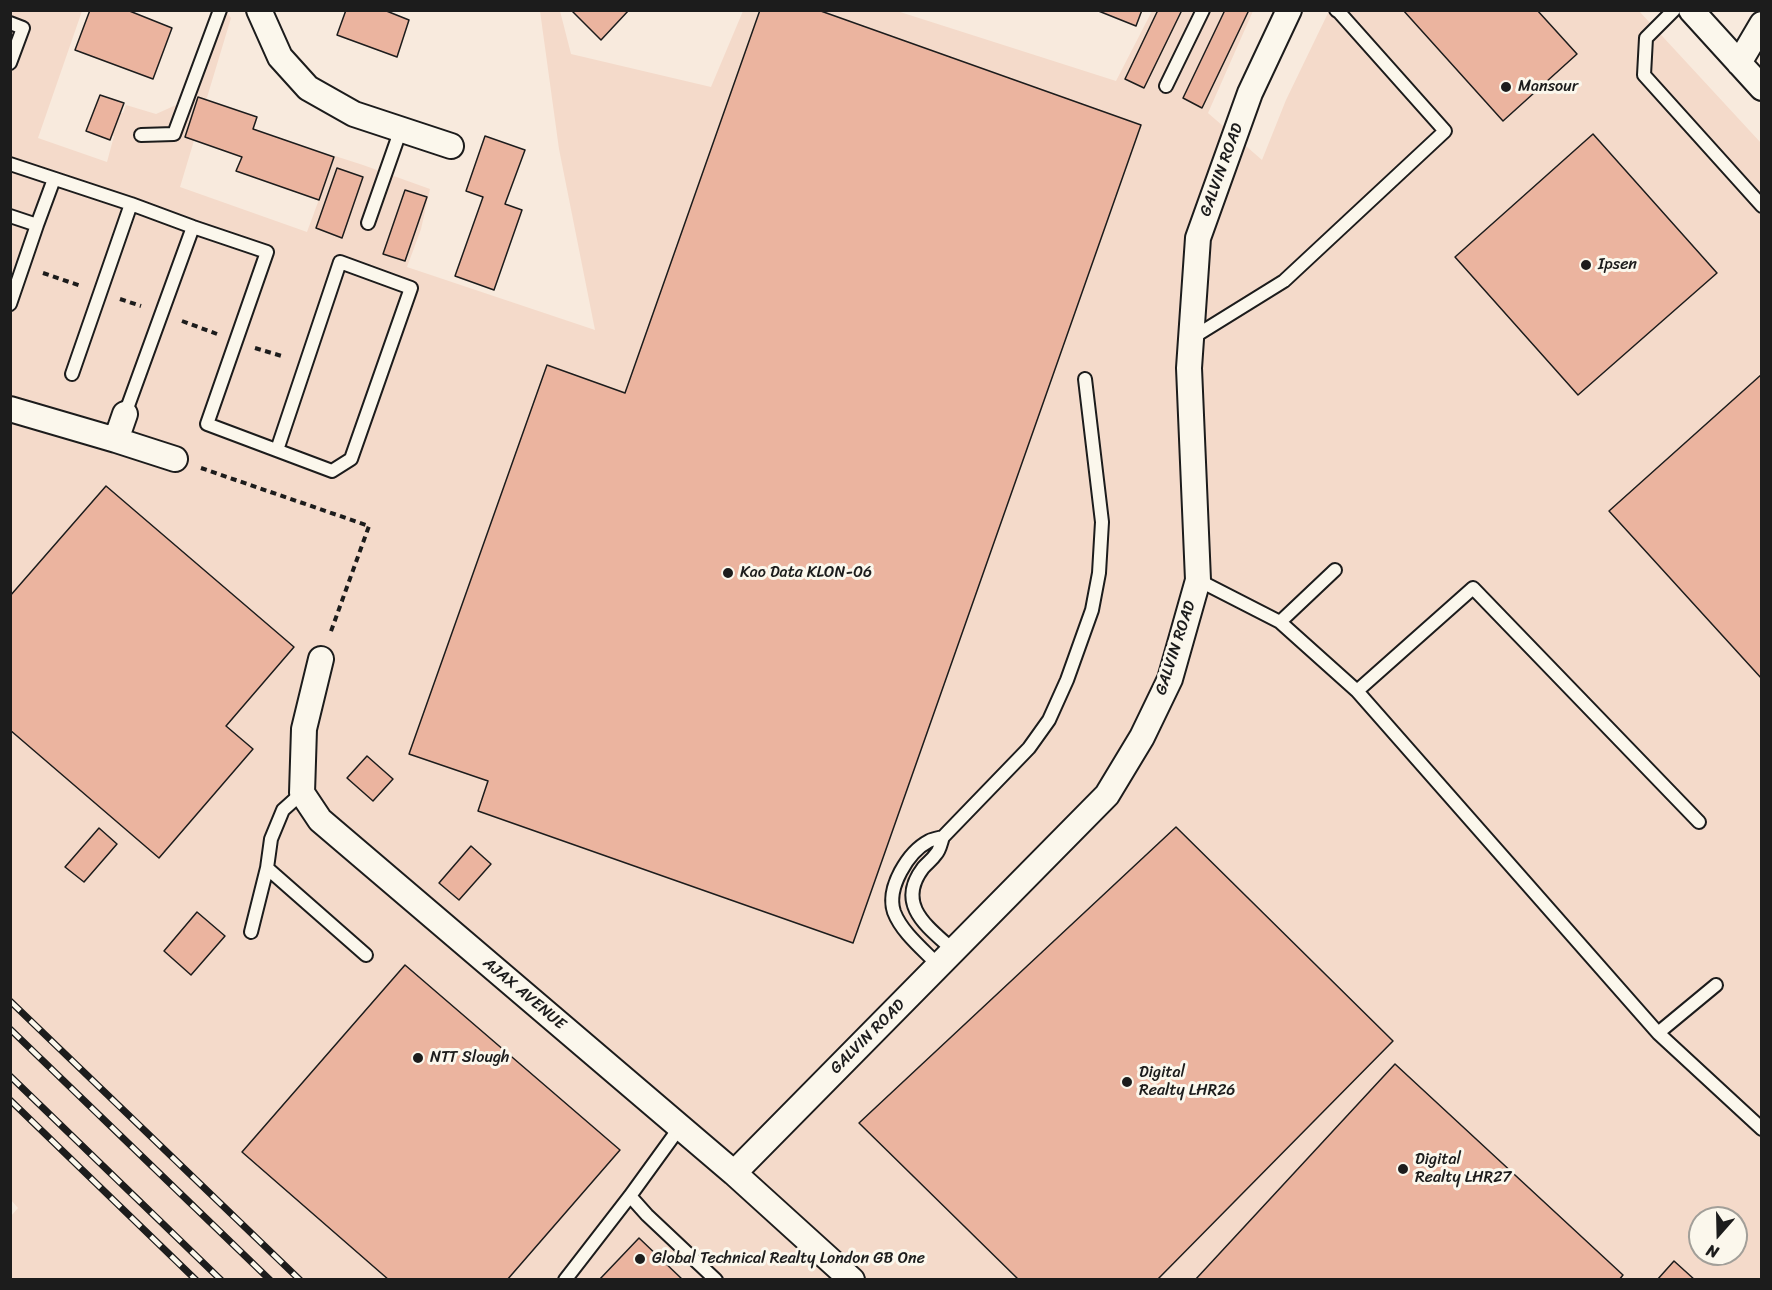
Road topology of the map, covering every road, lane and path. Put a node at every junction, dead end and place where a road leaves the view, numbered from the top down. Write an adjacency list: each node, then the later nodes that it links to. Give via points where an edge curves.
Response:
1 (220, 10): 15 (lane, via 174,134)
2 (1203, 10): 12 (lane)
3 (1288, 10): 26 (street, GALVIN ROAD, via 1250,93 1198,238)
4 (1336, 10): 26 (lane, via 1445,131 1284,281)
5 (1674, 10): 20 (lane, via 1646,38 1644,75)
6 (1691, 10): 11 (street)
7 (264, 12): 14 (street, via 280,57 308,88 354,114)
8 (10, 23): 10 (lane, via 23,28)
9 (1761, 24): 11 (street)
10 (10, 63)
11 (1739, 63): 13 (street)
12 (1166, 86)
13 (1761, 88)
14 (401, 129): 16 (street); 22 (lane)
15 (141, 135)
16 (451, 146)
17 (10, 164): 18 (lane)
18 (54, 179): 19 (lane); 23 (lane)
19 (131, 204): 24 (lane); 27 (lane)
20 (1761, 206)
21 (10, 216): 23 (lane)
22 (368, 223)
23 (37, 225): 25 (lane)
24 (193, 227): 30 (lane); 32 (lane, via 267,252 207,424)
25 (10, 304)
26 (1192, 338): 35 (street, GALVIN ROAD)
27 (72, 374)
28 (1085, 379): 41 (lane, via 1102,522 1092,610 1049,720 1023,754)
29 (10, 409): 31 (street)
30 (125, 414): 31 (street)
31 (116, 440): 33 (street)
32 (277, 450): 32 (lane, via 340,262 411,288 351,459 332,471)
33 (175, 459): 37 (path, via 369,526)
34 (1335, 570): 36 (lane)
35 (1198, 579): 36 (lane); 45 (street, GALVIN ROAD, via 1170,679 1142,737 1107,795)
36 (1280, 622): 38 (lane)
37 (321, 659): 39 (street, via 304,729)
38 (1357, 691): 40 (lane, via 1473,588); 47 (lane)
39 (302, 793): 42 (lane, via 283,810 271,839); 48 (street, AJAX AVENUE, via 320,820)
40 (1699, 822)
41 (943, 837): 45 (lane, via 938,853 922,869 911,896 916,913); 45 (lane, via 928,841 906,863 892,900 903,928)
42 (267, 868): 43 (lane); 44 (lane)
43 (251, 932)
44 (366, 955)
45 (946, 958): 50 (street, GALVIN ROAD)
46 (1716, 985): 47 (lane)
47 (1658, 1033): 49 (lane)
48 (680, 1127): 50 (street, AJAX AVENUE); 51 (lane)
49 (1761, 1129)
50 (734, 1173): 54 (street, AJAX AVENUE)
51 (630, 1196): 52 (lane); 53 (lane)
52 (565, 1280)
53 (716, 1280)
54 (852, 1280)

